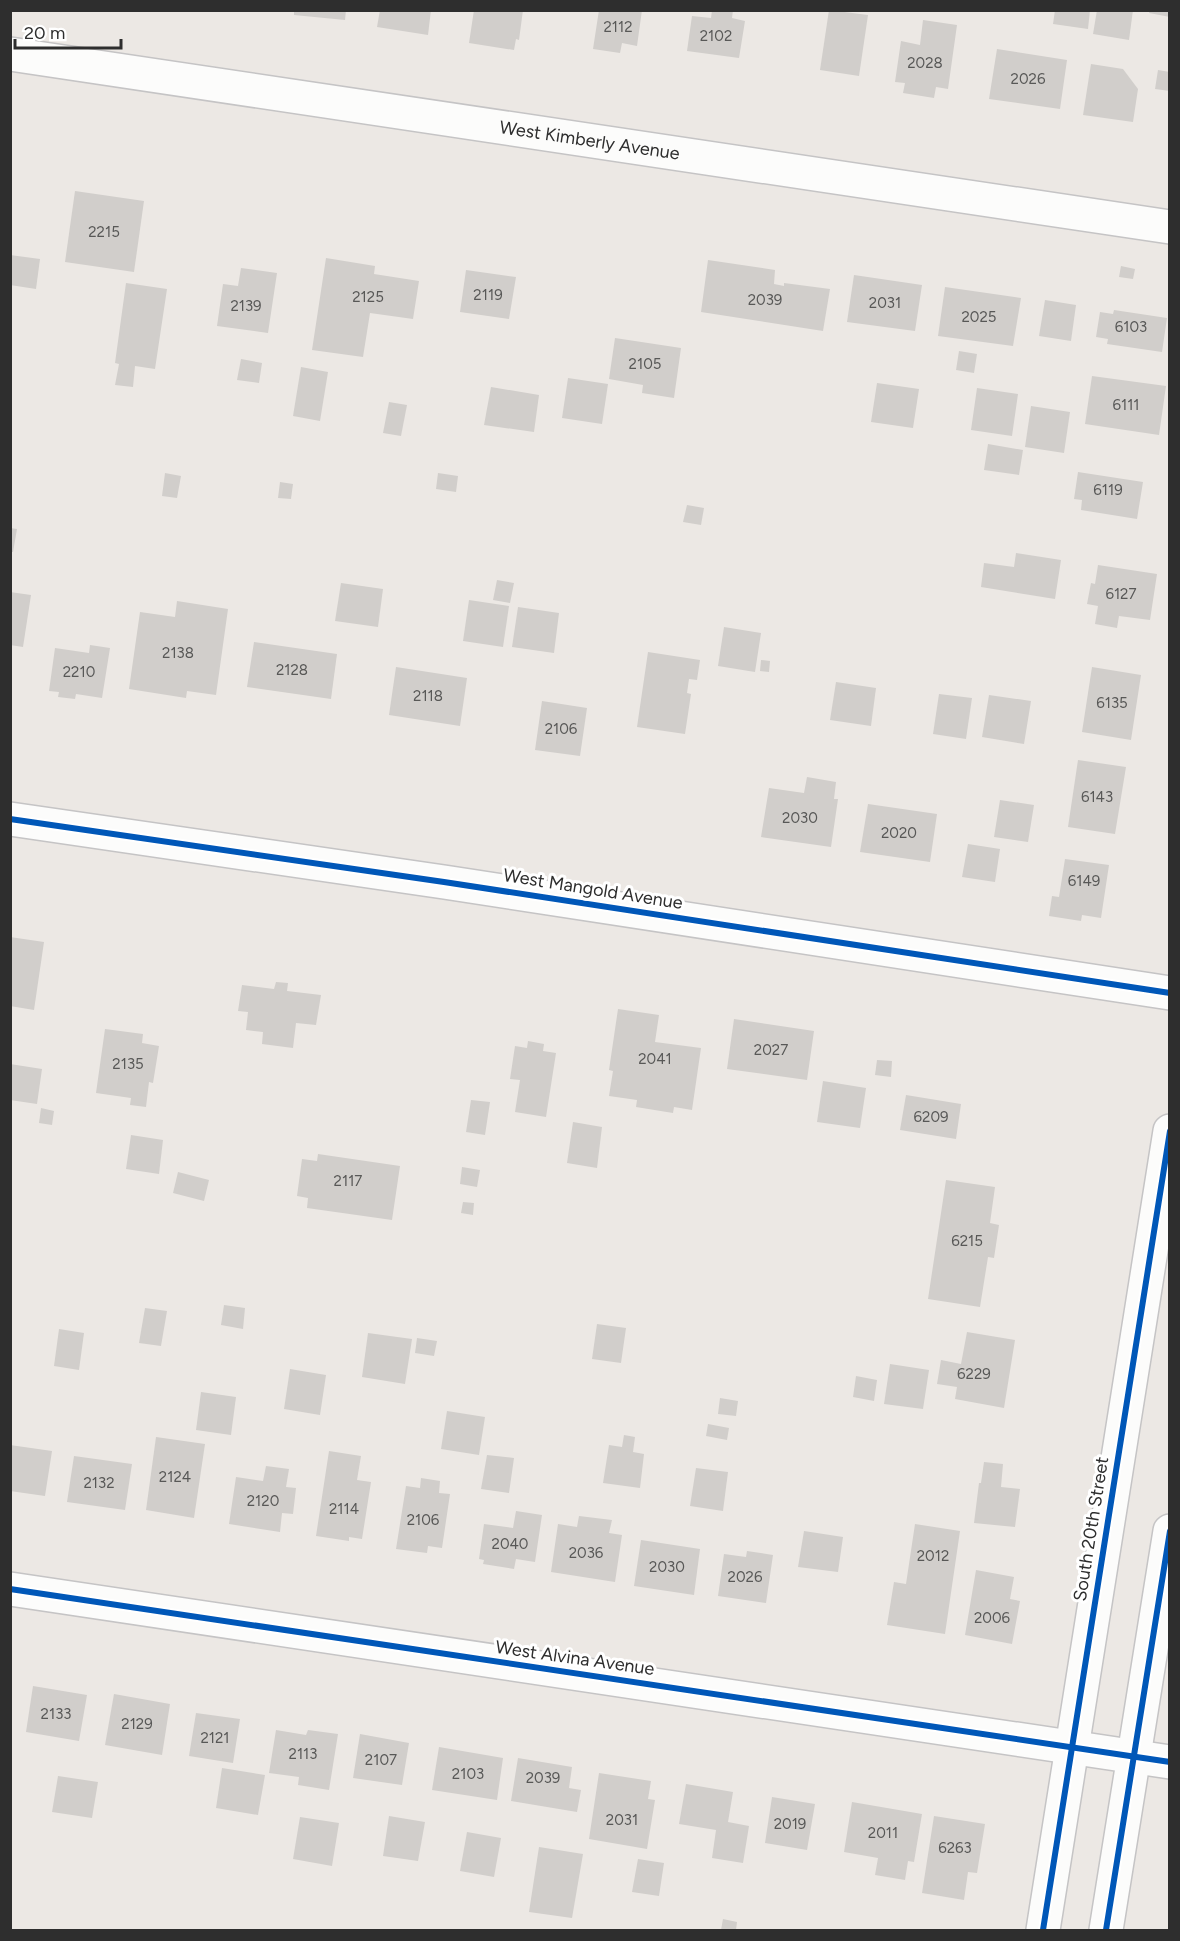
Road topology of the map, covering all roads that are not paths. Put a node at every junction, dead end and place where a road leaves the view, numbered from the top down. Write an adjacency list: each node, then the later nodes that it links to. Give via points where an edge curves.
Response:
1 (10, 54): 2 (street, West Kimberly Avenue)
2 (1170, 227)
3 (10, 819): 4 (street, West Mangold Avenue)
4 (1170, 993)
5 (1170, 1131): 8 (street, South 20th Street)
6 (1170, 1531): 9 (street)
7 (10, 1589): 8 (street, West Alvina Avenue)
8 (1072, 1748): 9 (street, West Alvina Avenue); 11 (street, South 20th Street)
9 (1134, 1757): 10 (street, West Alvina Avenue); 12 (street)
10 (1170, 1762)
11 (1043, 1930)
12 (1106, 1930)

